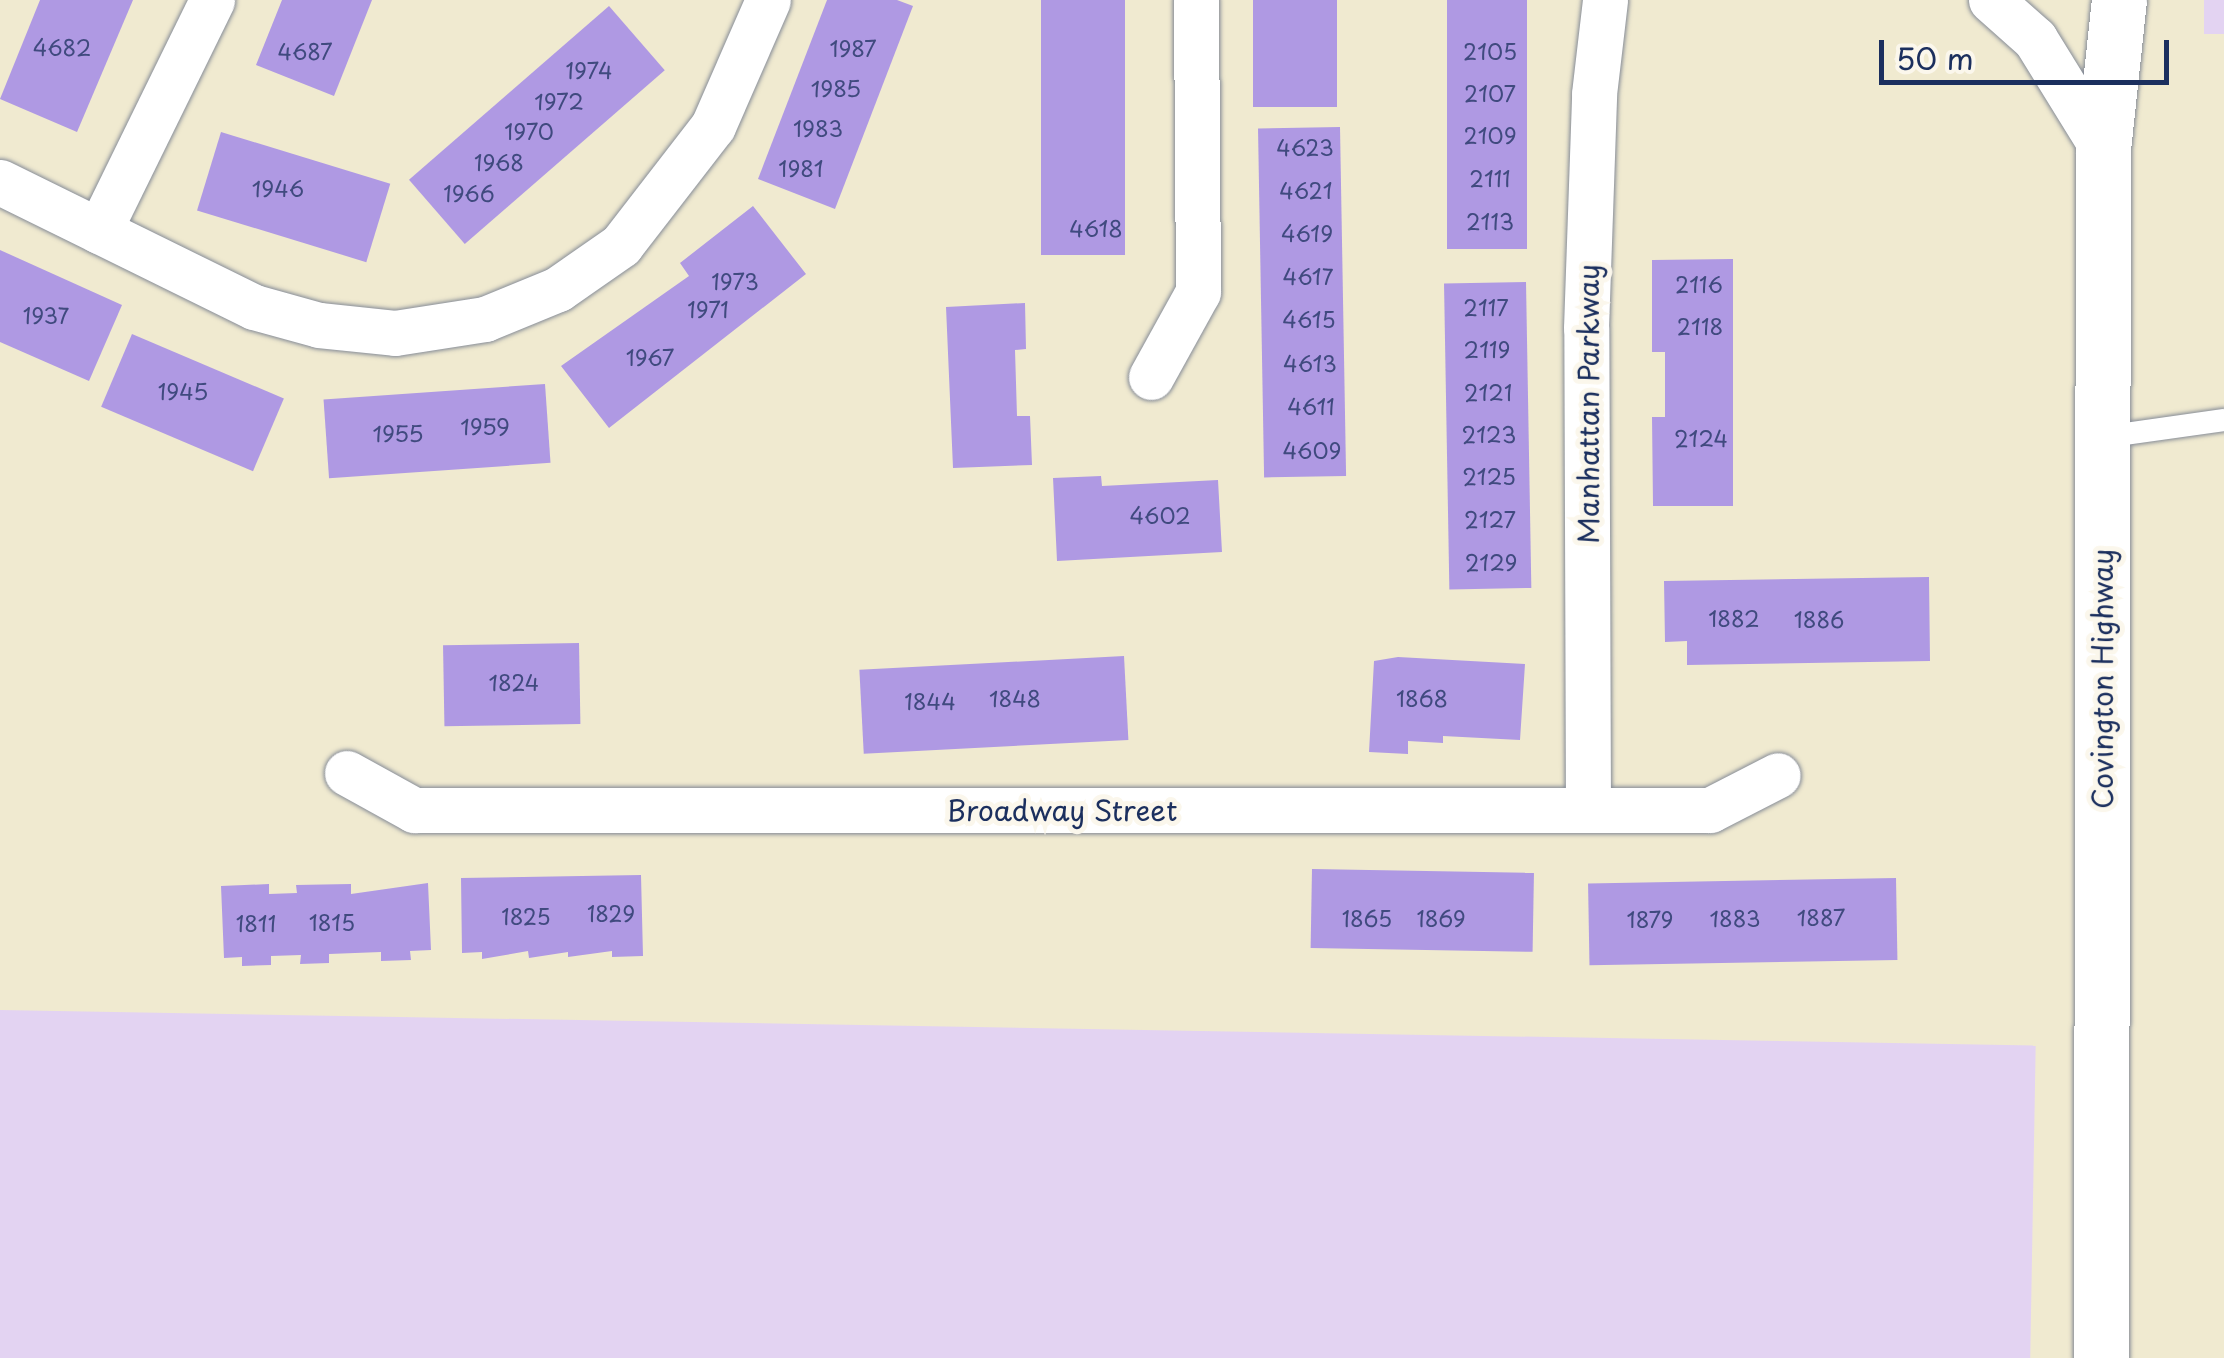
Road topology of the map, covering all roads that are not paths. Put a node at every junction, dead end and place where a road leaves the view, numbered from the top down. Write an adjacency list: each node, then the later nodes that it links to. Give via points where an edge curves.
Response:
1 (212, 0): 9 (street)
2 (768, 0): 9 (street, via 713,126 634,230 558,289 486,319 395,332 319,325 254,307)
3 (1196, 0): 10 (street, via 1198,292)
4 (1605, 0): 15 (street, Manhattan Parkway, via 1594,94 1586,328)
5 (1991, 0): 7 (street, via 2035,39)
6 (2119, 0): 7 (main road, Covington Highway)
7 (2103, 149): 12 (main road, Covington Highway)
8 (0, 182): 9 (street)
9 (99, 232)
10 (1151, 377)
11 (2224, 420): 12 (lane)
12 (2103, 437): 16 (main road, Covington Highway)
13 (347, 772): 15 (street, Broadway Street, via 414,810)
14 (1778, 775): 15 (street, Broadway Street, via 1710,810)
15 (1588, 810)
16 (2102, 1358)

